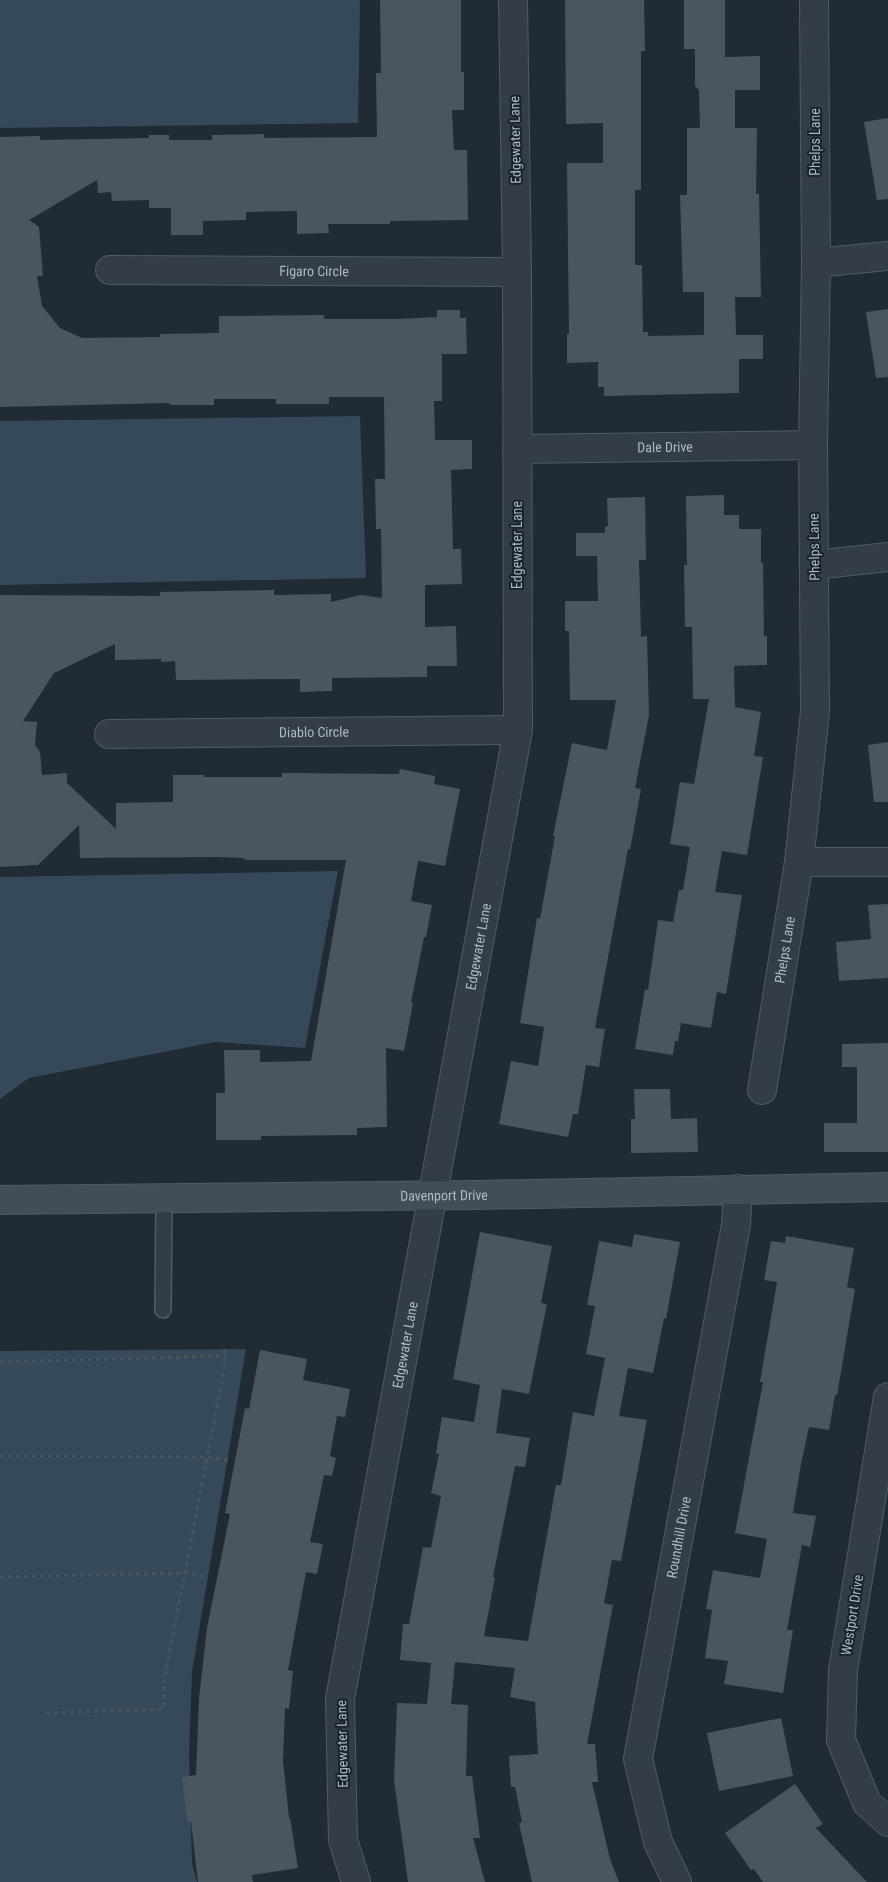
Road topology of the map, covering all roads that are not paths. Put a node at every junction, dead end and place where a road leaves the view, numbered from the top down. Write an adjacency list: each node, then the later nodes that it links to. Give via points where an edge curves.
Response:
1 (513, 0): 6 (street, Edgewater Lane)
2 (814, 0): 4 (street, Phelps Lane)
3 (888, 256): 4 (street)
4 (816, 262): 7 (street, Phelps Lane)
5 (110, 270): 6 (street, Figaro Circle)
6 (517, 272): 8 (street, Edgewater Lane)
7 (812, 445): 8 (street, Dale Drive); 10 (street, Phelps Lane)
8 (516, 449): 11 (street, Edgewater Lane)
9 (888, 557): 10 (street)
10 (815, 565): 13 (street, Phelps Lane, via 815,712)
11 (518, 730): 12 (street, Diablo Circle); 18 (street, Edgewater Lane)
12 (109, 734)
13 (798, 862): 14 (street); 15 (street, Phelps Lane)
14 (888, 862)
15 (762, 1090)
16 (888, 1187): 17 (street, Davenport Drive)
17 (738, 1189): 18 (street, Davenport Drive); 25 (street, Roundhill Drive, via 736,1225 638,1759 658,1842)
18 (433, 1195): 19 (street, Davenport Drive); 24 (street, Edgewater Lane, via 340,1700 343,1840)
19 (164, 1198): 20 (street, Davenport Drive); 21 (lane)
20 (0, 1200)
21 (163, 1310)
22 (888, 1397): 23 (street, Westport Drive, via 843,1670 841,1740 866,1803)
23 (888, 1822)
24 (356, 1882)
25 (677, 1882)

